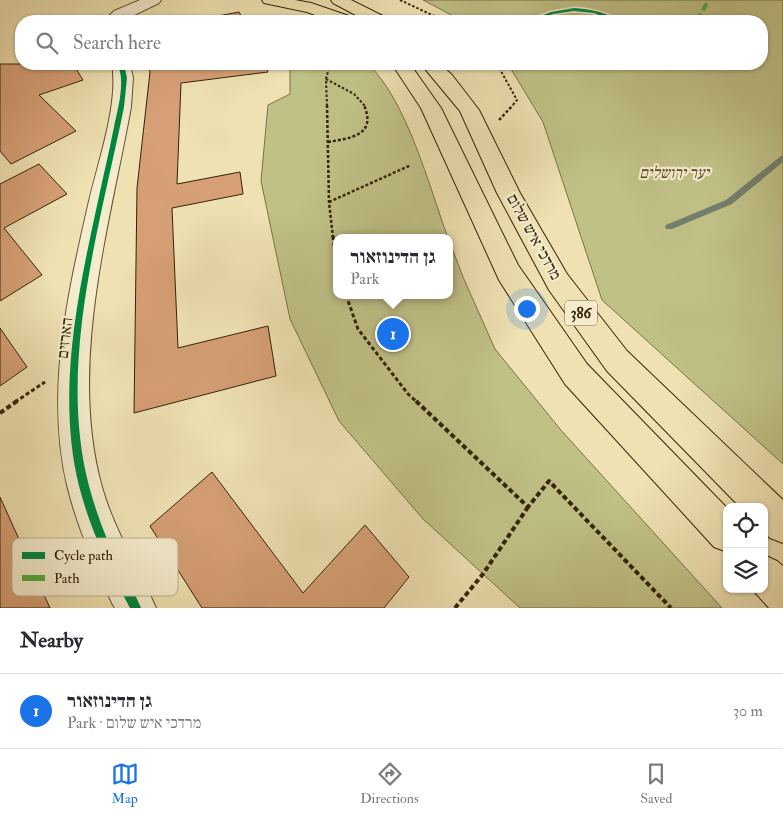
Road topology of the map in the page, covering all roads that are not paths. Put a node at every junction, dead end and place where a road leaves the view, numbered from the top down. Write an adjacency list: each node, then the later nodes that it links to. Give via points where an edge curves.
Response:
1 (153, 0): 4 (street)
2 (270, 0): 5 (main road)
3 (339, 0): 6 (main road)
4 (119, 15)
5 (330, 15)
6 (368, 15)
7 (404, 70): 11 (main road, 386, via 430,108 508,272 576,374)
8 (435, 70): 10 (main road, מרדכי איש שלום / 386, via 470,110 509,193 558,282 617,361)
9 (122, 71): 12 (street, הארזים, via 122,107 85,284 75,362 75,416 80,468)
10 (783, 525)
11 (723, 530)
12 (103, 538)
13 (768, 578): 14 (main road)
14 (783, 594)
15 (129, 596): 16 (street, הארזים)
16 (136, 608)

